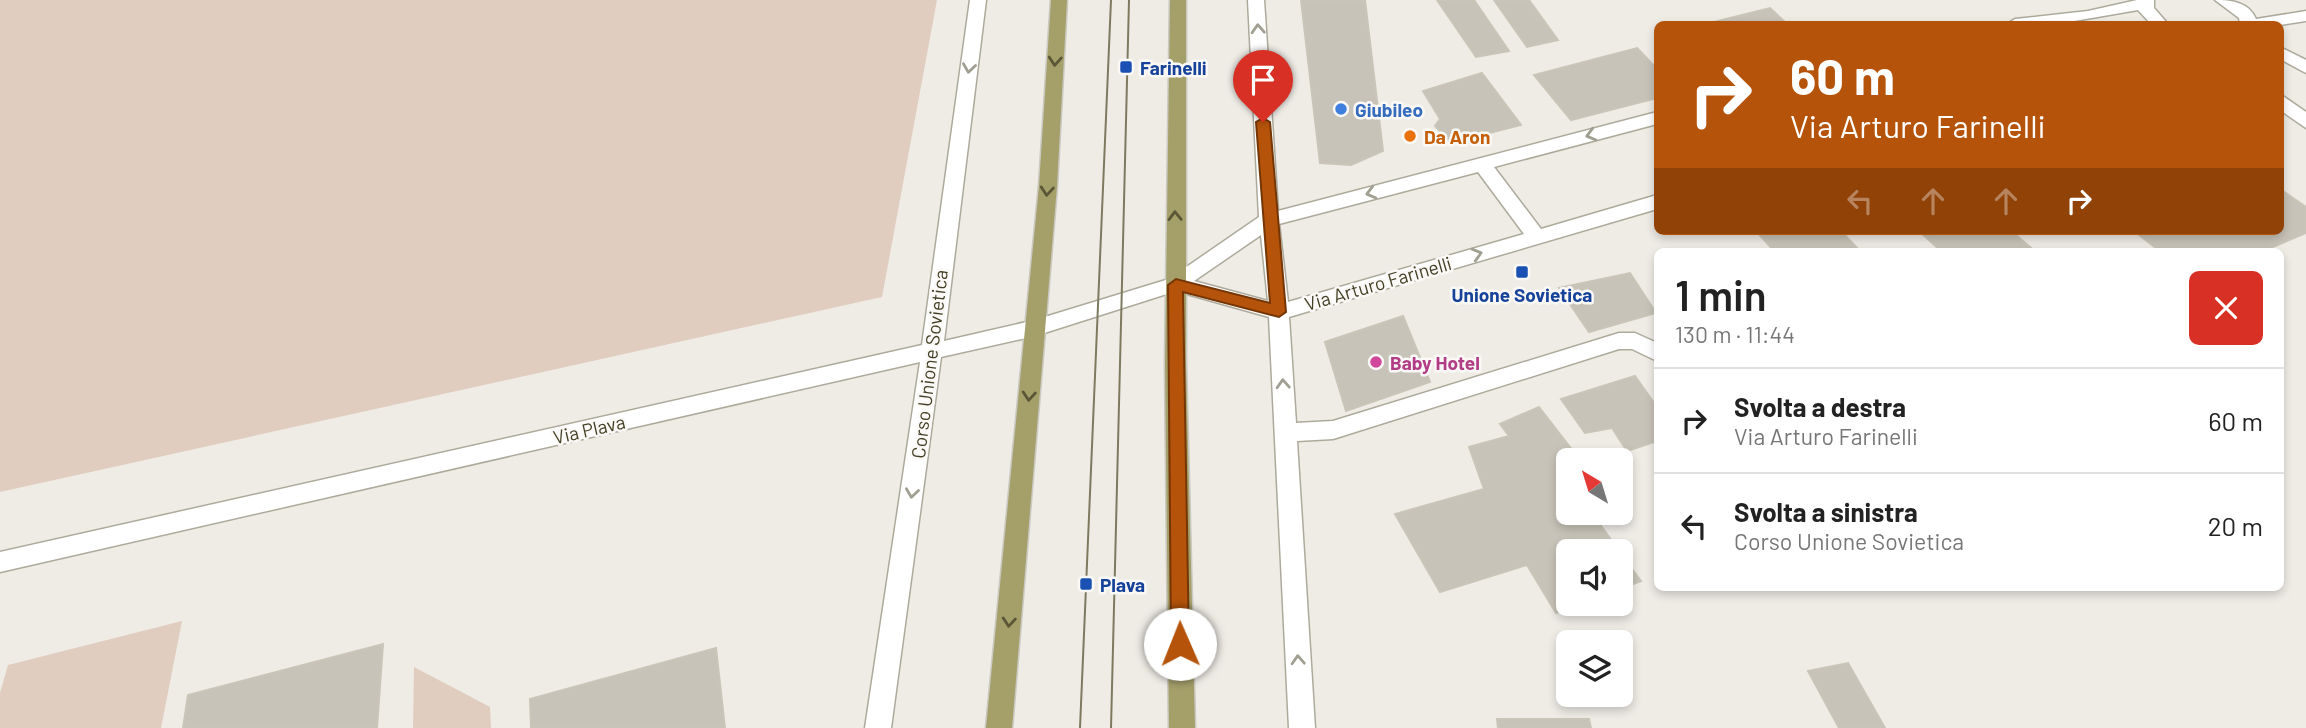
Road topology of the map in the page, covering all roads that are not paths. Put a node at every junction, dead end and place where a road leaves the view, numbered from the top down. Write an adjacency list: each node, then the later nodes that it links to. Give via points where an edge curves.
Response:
1 (978, 0): 25 (street, Corso Unione Sovietica, one-way to 25)
2 (1059, 0): 23 (main road, one-way to 23)
3 (1178, 0): 21 (main road, one-way to 3)
4 (1256, 0): 19 (street, one-way to 4)
5 (2223, 0): 10 (street)
6 (2146, 1): 8 (street, via 2088,16); 9 (street, via 2146,9)
7 (2306, 16): 11 (street)
8 (2042, 21)
9 (2157, 21)
10 (2248, 21)
11 (2275, 21)
12 (2284, 54): 13 (street)
13 (2306, 67)
14 (2284, 103): 16 (street)
15 (1654, 119): 17 (street, one-way to 17)
16 (2306, 122)
17 (1482, 164): 19 (street, one-way to 19); 20 (street)
18 (1654, 203): 20 (street, Via Arturo Farinelli)
19 (1269, 220): 21 (street); 22 (street)
20 (1537, 237): 22 (street, Via Arturo Farinelli, one-way to 20)
21 (1176, 285): 22 (street, Via Arturo Farinelli); 23 (street, Via Plava); 30 (main road)
22 (1279, 312): 26 (street, one-way to 22)
23 (1035, 328): 25 (street, Via Plava); 29 (main road, one-way to 29)
24 (1654, 351): 26 (street, via 1635,341 1619,341 1333,430)
25 (930, 352): 27 (street, Via Plava); 28 (street, Corso Unione Sovietica, one-way to 28)
26 (1285, 433): 31 (street, one-way to 26)
27 (0, 562)
28 (877, 728)
29 (999, 728)
30 (1182, 728)
31 (1302, 728)

